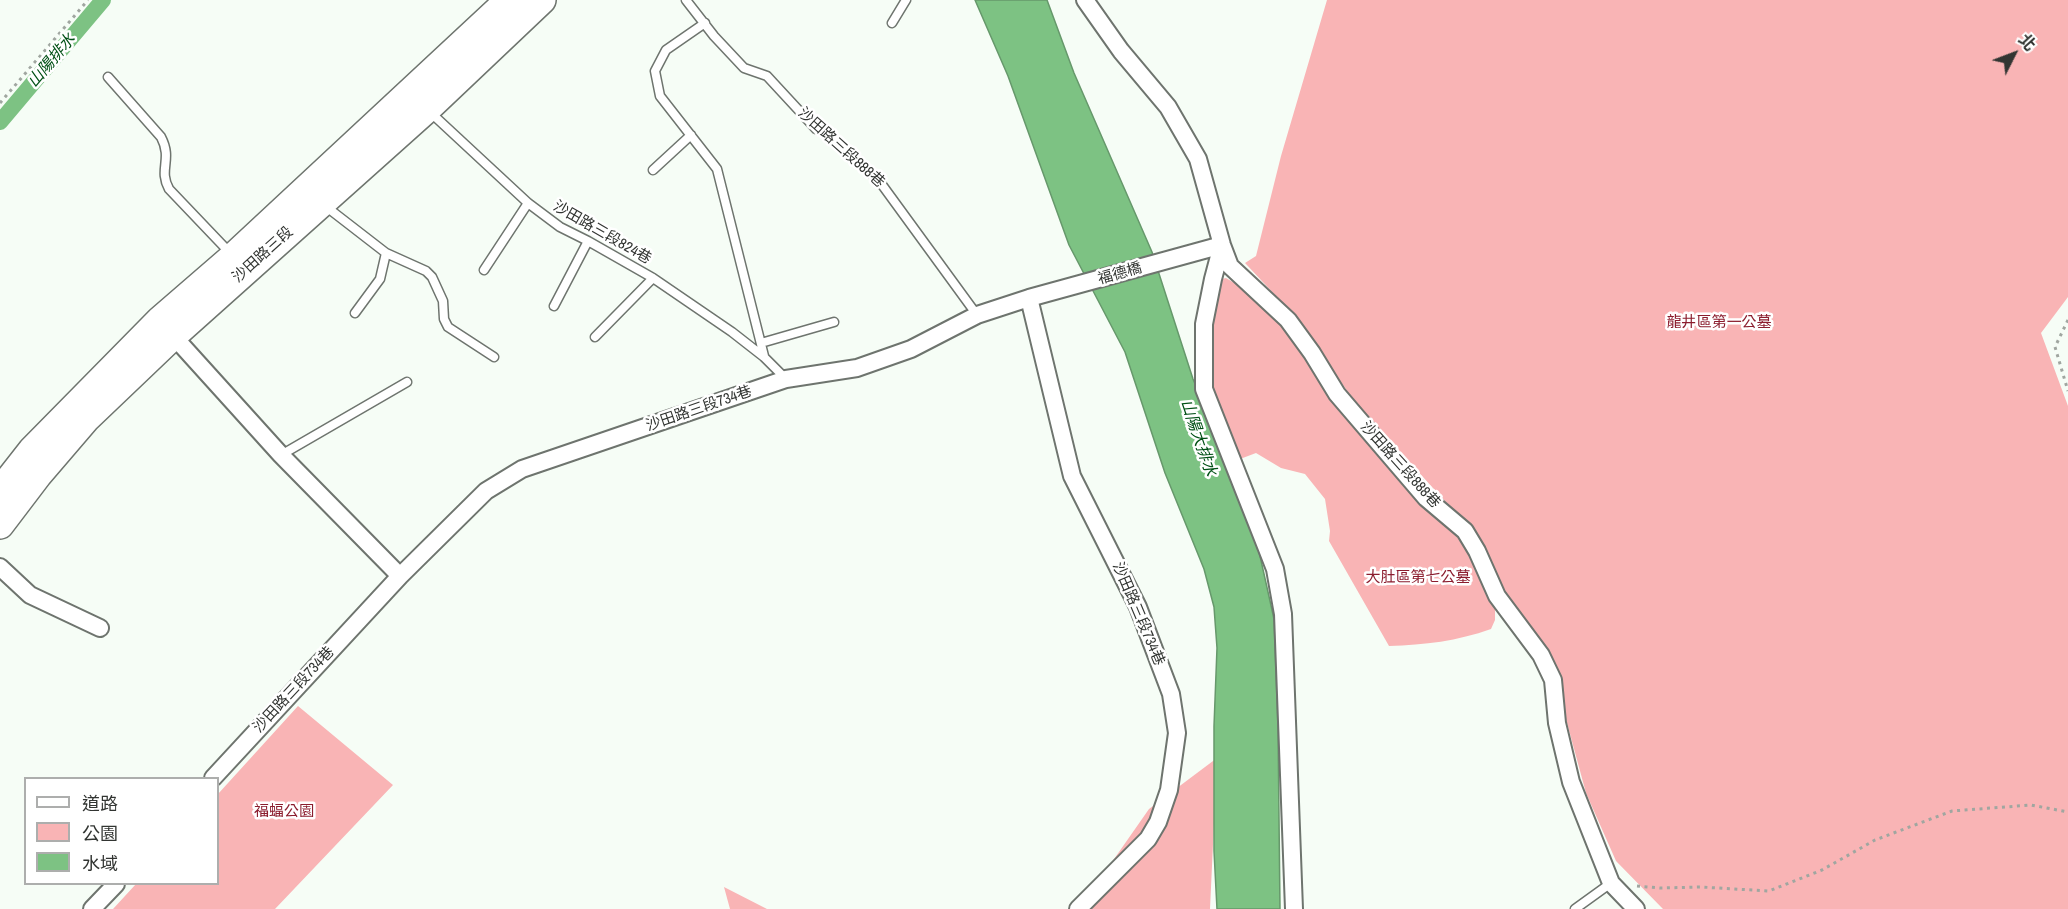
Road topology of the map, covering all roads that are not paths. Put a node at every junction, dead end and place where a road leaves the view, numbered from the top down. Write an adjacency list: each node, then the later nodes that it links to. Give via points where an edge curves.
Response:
1 (509, 0): 9 (main road, 沙田路三段)
2 (542, 0): 9 (main road, 沙田路三段)
3 (686, 0): 6 (lane, 沙田路三段888巷)
4 (906, 0): 7 (lane)
5 (1085, 0): 15 (street, via 1121,51 1168,106 1198,159)
6 (705, 23): 10 (lane, via 666,50 655,71 660,96); 24 (lane, 沙田路三段888巷, via 744,68 767,76 816,129 832,138 880,182)
7 (892, 23)
8 (108, 77): 17 (lane, via 161,137 166,147 164,180 169,189)
9 (419, 101): 12 (main road, 沙田路三段); 13 (lane, 沙田路三段824巷); 17 (main road, 沙田路三段)
10 (690, 135): 11 (lane); 28 (lane, via 717,170)
11 (653, 170)
12 (322, 203): 16 (lane); 26 (main road, 沙田路三段)
13 (528, 203): 14 (lane, 沙田路三段824巷, via 560,227); 18 (lane)
14 (588, 241): 19 (lane, 沙田路三段824巷); 22 (lane)
15 (1222, 245): 20 (street, 福德橋); 40 (street, 沙田路三段888巷, via 1230,266 1288,320 1337,394 1426,498 1465,531 1497,596 1541,656 1553,680 1557,723 1571,782); 44 (street, via 1204,324 1204,389 1275,569 1283,614)
16 (386, 253): 23 (lane, via 380,279); 29 (lane, via 426,271 443,301 448,327)
17 (234, 256): 26 (main road, 沙田路三段)
18 (484, 270)
19 (653, 279): 27 (lane); 30 (lane, 沙田路三段824巷)
20 (1075, 286): 21 (street, 沙田路三段734巷)
21 (1029, 298): 24 (street, 沙田路三段734巷); 43 (street, 沙田路三段734巷, via 1072,476 1138,607 1171,694 1177,733 1169,790 1158,822 1148,839)
22 (554, 306)
23 (355, 313)
24 (977, 315): 31 (street, 沙田路三段734巷, via 911,349 857,368)
25 (834, 322): 28 (lane)
26 (166, 328): 33 (street); 34 (main road, 沙田路三段, via 32,450); 35 (main road, 沙田路三段, via 86,418)
27 (595, 337)
28 (761, 343): 30 (lane)
29 (494, 357)
30 (764, 357): 31 (lane, 沙田路三段824巷)
31 (786, 379): 37 (street, 沙田路三段734巷, via 522,469 486,491)
32 (407, 382): 33 (lane)
33 (280, 455): 37 (street)
34 (0, 491)
35 (0, 525)
36 (0, 567): 38 (street, via 30,595)
37 (400, 576): 39 (street, 沙田路三段734巷)
38 (100, 628)
39 (214, 777)
40 (1611, 884): 45 (lane); 46 (street, 沙田路三段888巷)
41 (115, 885): 42 (street)
42 (92, 909)
43 (1078, 909)
44 (1294, 909)
45 (1575, 909)
46 (1636, 909)

